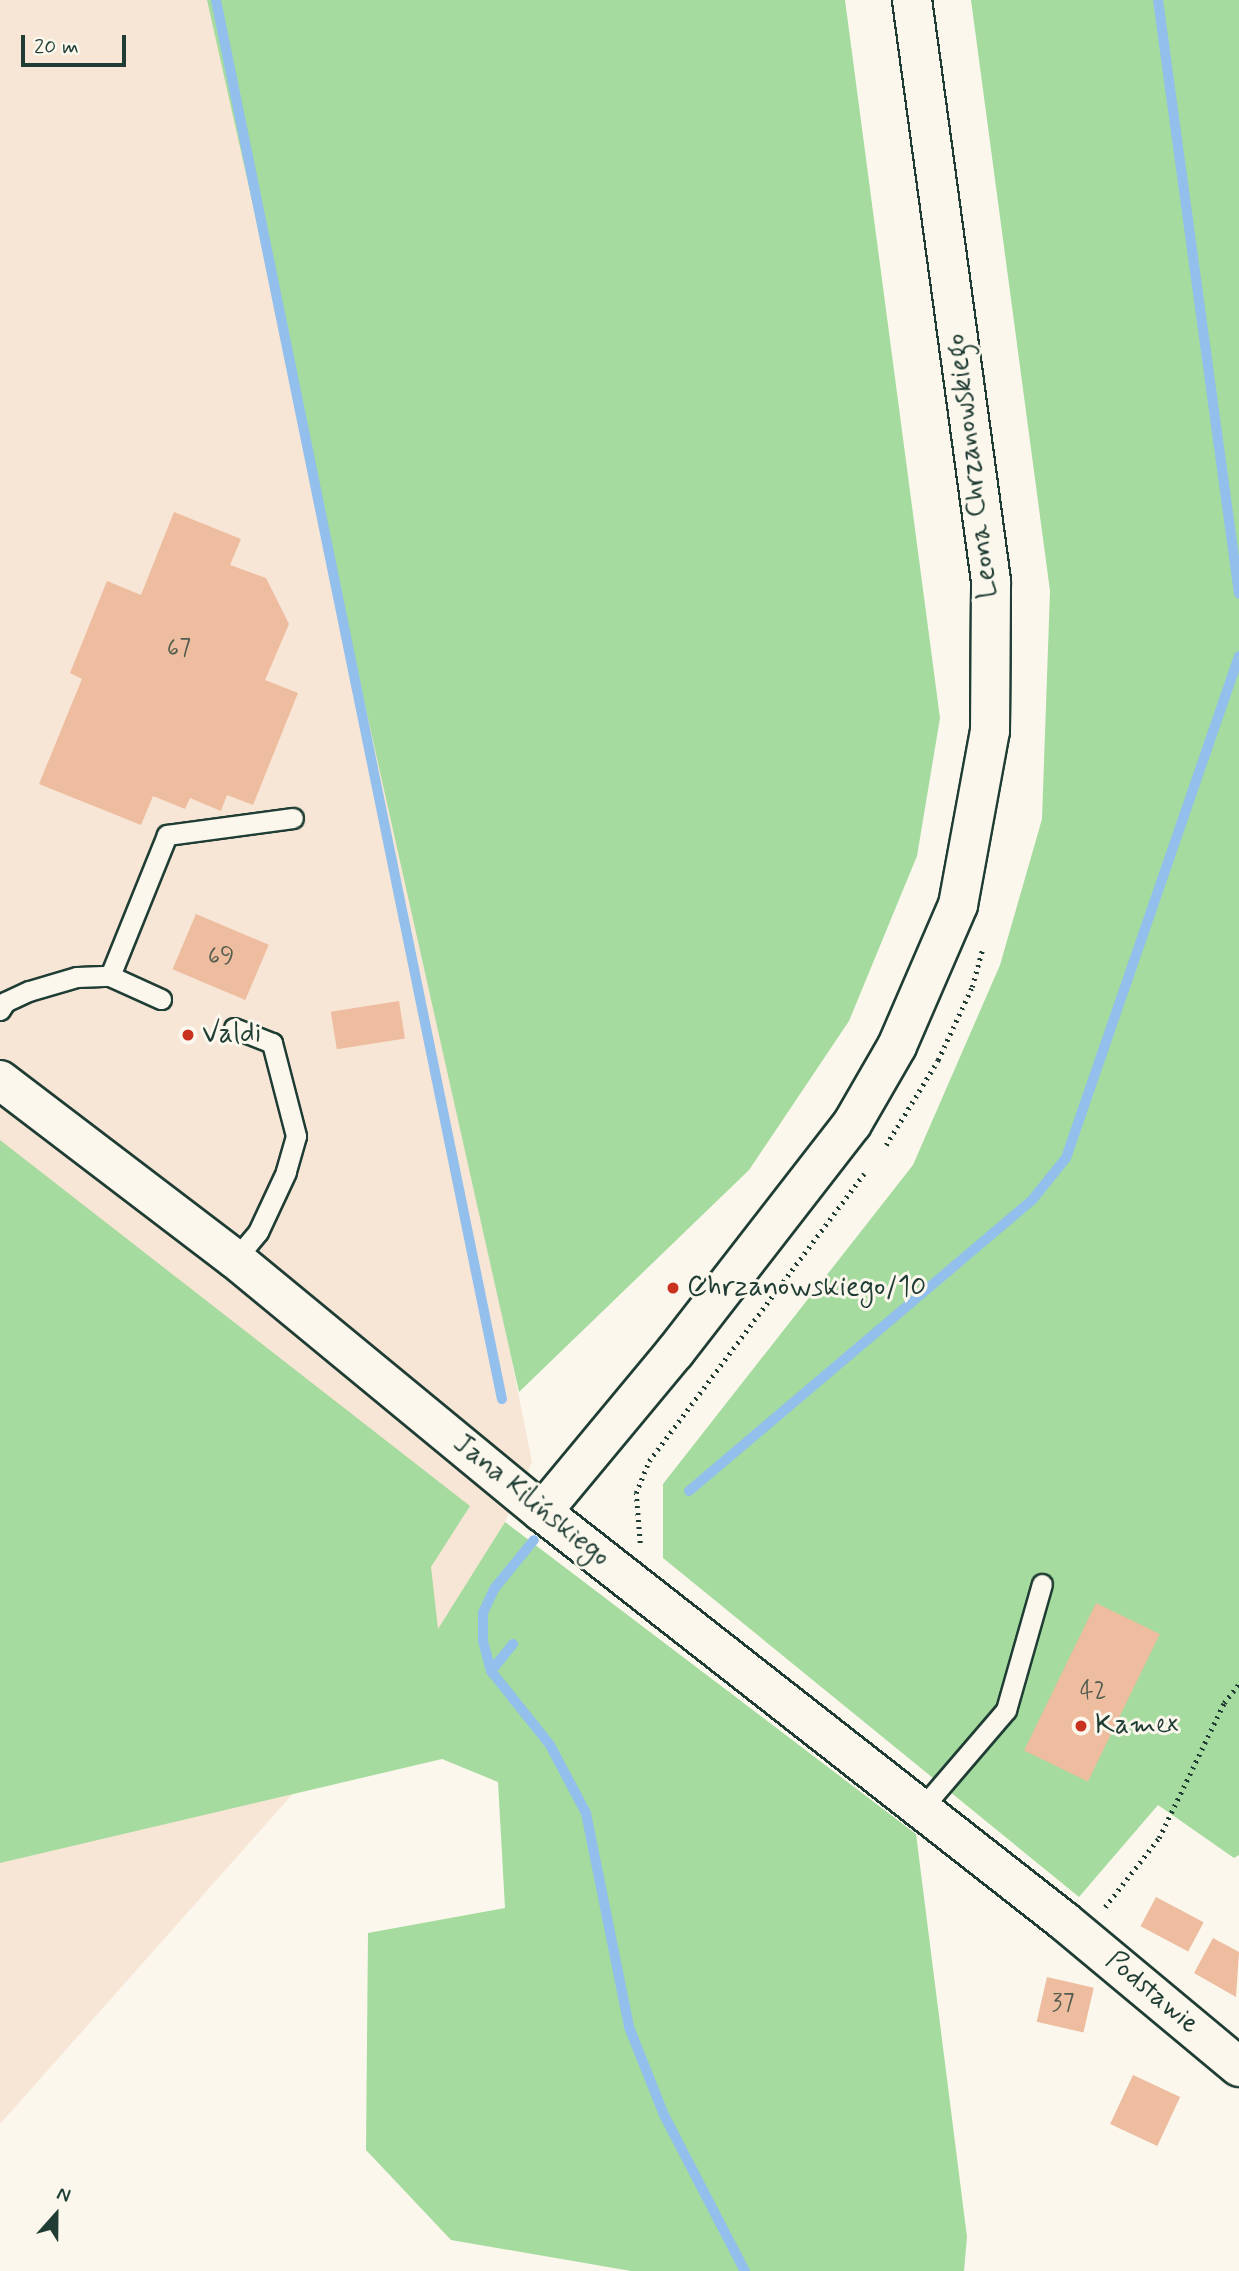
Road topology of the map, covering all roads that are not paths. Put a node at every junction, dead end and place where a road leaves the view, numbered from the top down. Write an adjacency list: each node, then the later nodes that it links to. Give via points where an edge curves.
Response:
1 (912, 0): 9 (street, Leona Chrzanowskiego, via 991,581 990,731 958,905 897,1046 852,1124 667,1362)
2 (293, 818): 3 (lane, via 167,835)
3 (110, 976): 4 (lane); 5 (lane, via 77,977 29,991 5,1002)
4 (160, 999)
5 (0, 1010)
6 (234, 1028): 8 (lane, via 272,1044 296,1136 286,1172 258,1232)
7 (0, 1080): 8 (street, Jana Kilińskiego)
8 (235, 1259): 9 (street, Jana Kilińskiego)
9 (542, 1511): 11 (street, Jana Kilińskiego)
10 (1042, 1584): 11 (lane, via 1006,1710)
11 (922, 1808): 12 (street, Jana Kilińskiego)
12 (1074, 1928): 13 (street, Podstawie)
13 (1239, 2067)

